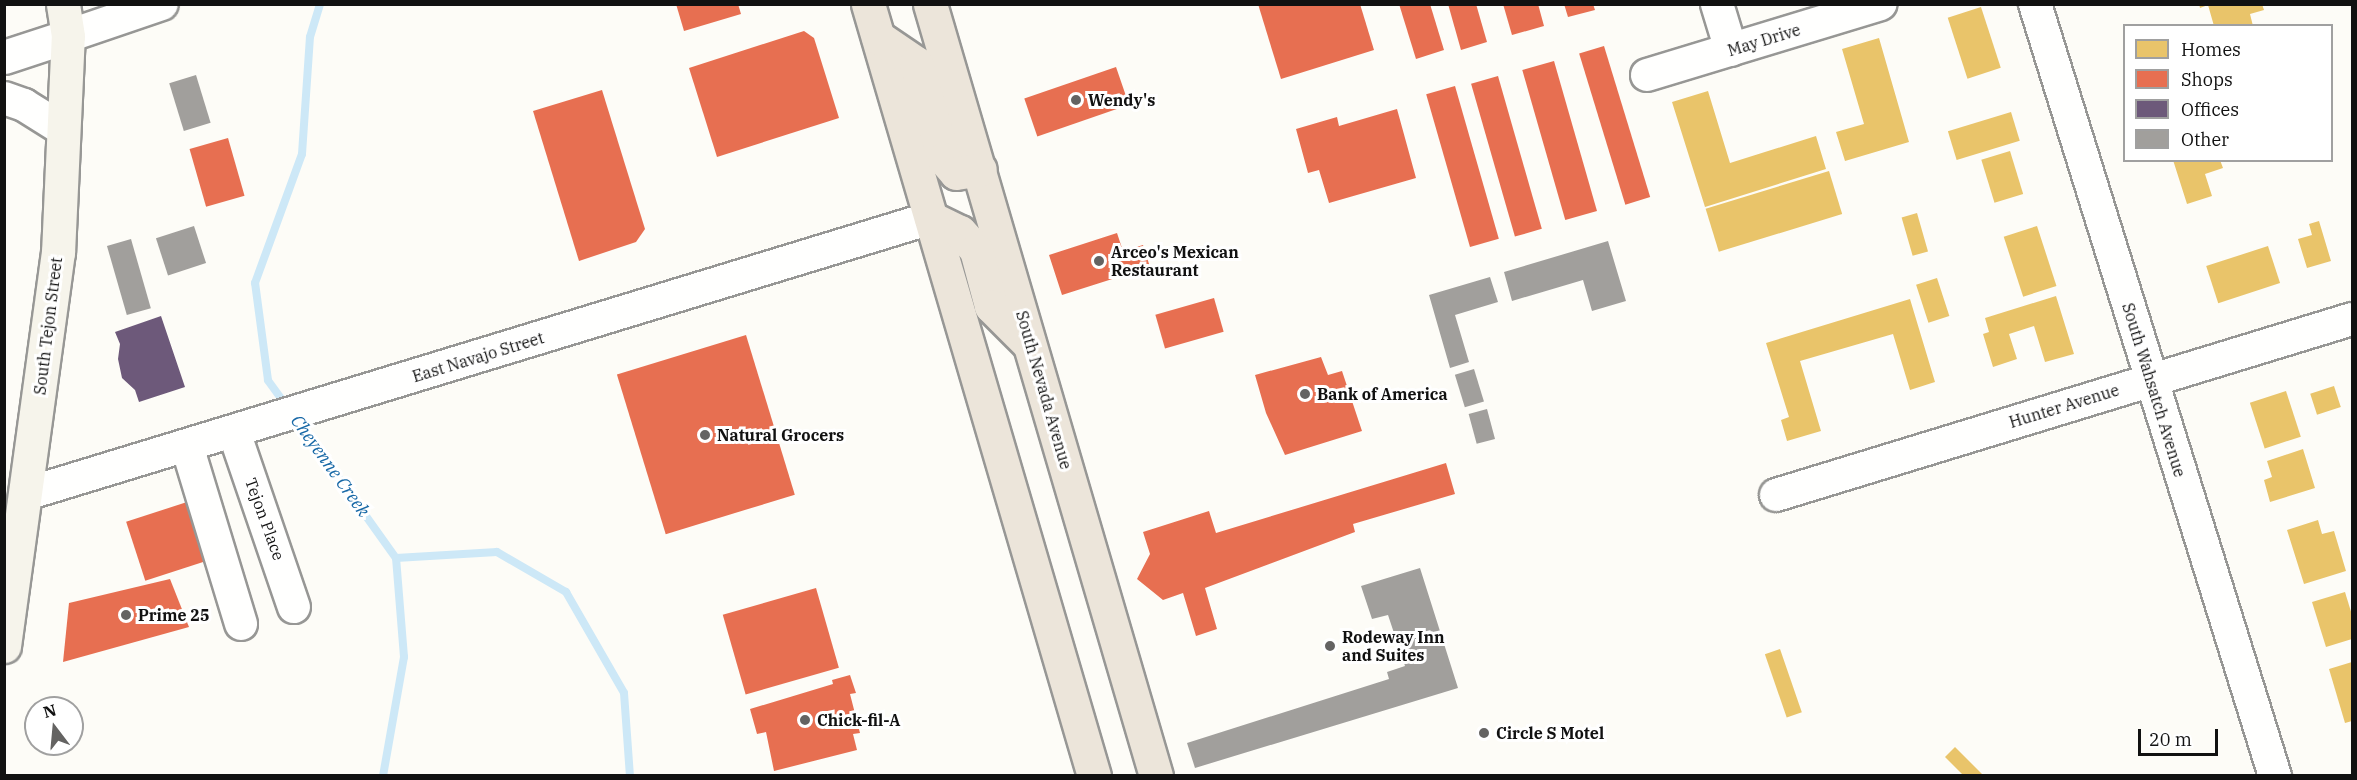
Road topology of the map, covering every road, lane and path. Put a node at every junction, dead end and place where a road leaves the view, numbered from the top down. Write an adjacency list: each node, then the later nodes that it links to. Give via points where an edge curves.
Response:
1 (162, 4): 7 (street)
2 (868, 4): 8 (highway)
3 (930, 4): 14 (highway, South Nevada Avenue)
4 (1717, 4): 9 (street)
5 (1880, 4): 9 (street, May Drive)
6 (2035, 4): 18 (street, South Wahsatch Avenue)
7 (65, 20): 10 (street); 13 (main road, South Tejon Street)
8 (878, 37): 14 (highway, via 916,63 944,159 957,173); 15 (highway)
9 (1731, 50): 11 (street, May Drive)
10 (4, 57)
11 (1647, 75)
12 (4, 98): 13 (street, via 24,105)
13 (64, 130): 21 (main road, South Tejon Street, via 58,253)
14 (980, 170): 17 (highway, South Nevada Avenue)
15 (931, 218): 17 (highway, via 960,232 976,250 992,306); 19 (street, East Navajo Street); 26 (highway)
16 (2352, 319): 18 (street, Hunter Avenue)
17 (1031, 346): 27 (highway, South Nevada Avenue)
18 (2150, 379): 22 (street, Hunter Avenue); 28 (street, South Wahsatch Avenue)
19 (234, 432): 20 (street, East Navajo Street); 23 (street, Tejon Place)
20 (187, 446): 21 (street, East Navajo Street); 24 (street)
21 (26, 494): 25 (main road, South Tejon Street)
22 (1776, 495)
23 (294, 607)
24 (241, 624)
25 (4, 646)
26 (1094, 776)
27 (1156, 776)
28 (2275, 776)

